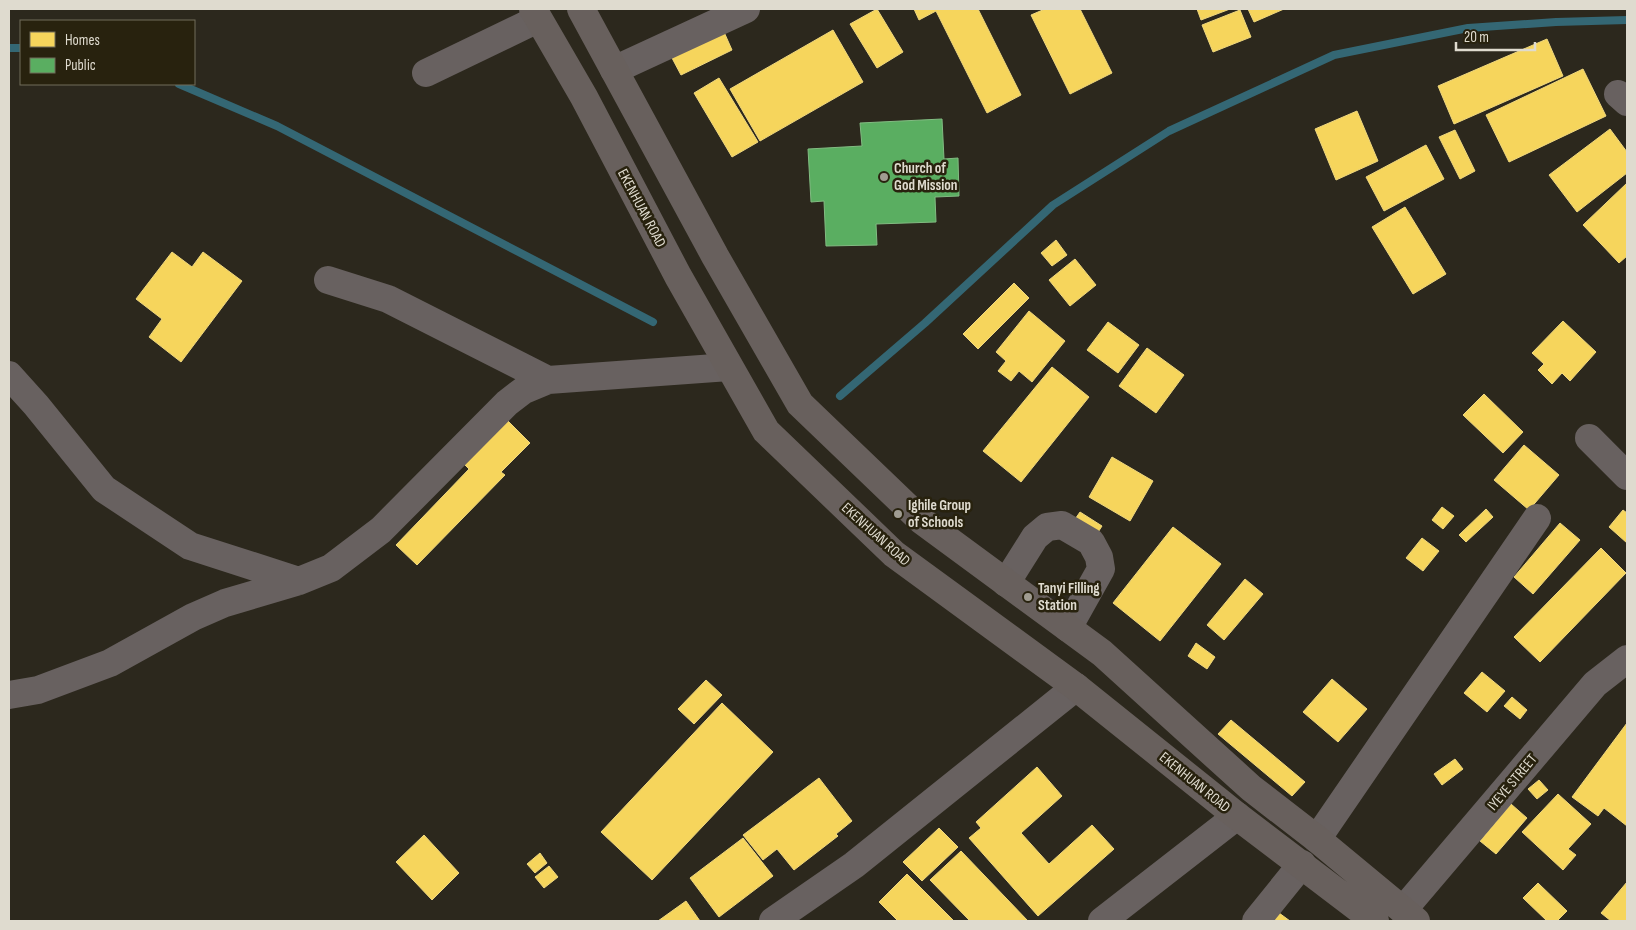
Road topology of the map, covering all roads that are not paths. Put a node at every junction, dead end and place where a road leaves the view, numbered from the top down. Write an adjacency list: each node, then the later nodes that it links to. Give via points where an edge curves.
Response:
1 (581, 9): 4 (main road, EKENHUAN ROAD)
2 (746, 9): 4 (street)
3 (536, 14): 5 (street); 7 (main road, EKENHUAN ROAD)
4 (614, 70): 14 (main road, EKENHUAN ROAD, via 800,404 921,520)
5 (426, 73)
6 (328, 280): 9 (street, via 388,299)
7 (730, 367): 9 (street); 17 (main road, EKENHUAN ROAD, via 766,430 894,554)
8 (9, 375): 13 (street, via 104,489 190,546)
9 (548, 380): 13 (street, via 524,390 507,403 381,530 331,568)
10 (1589, 438): 11 (street)
11 (1627, 476)
12 (1537, 518): 20 (street)
13 (299, 581): 18 (street, via 225,603 110,663 38,690)
14 (1006, 583): 15 (main road, EKENHUAN ROAD); 15 (street, via 1035,537 1047,527 1062,526 1091,542 1101,569)
15 (1068, 628): 20 (main road, EKENHUAN ROAD, via 1102,653 1251,788)
16 (1627, 659): 22 (street, IYEYE STREET, via 1595,684)
17 (1076, 687): 19 (main road, EKENHUAN ROAD); 23 (street, via 854,865)
18 (9, 695)
19 (1238, 816): 21 (main road, EKENHUAN ROAD); 24 (street)
20 (1316, 839): 22 (main road, EKENHUAN ROAD)
21 (1302, 864): 25 (street); 26 (main road, EKENHUAN ROAD)
22 (1410, 916)
23 (773, 921)
24 (1102, 921)
25 (1256, 921)
26 (1375, 921)

